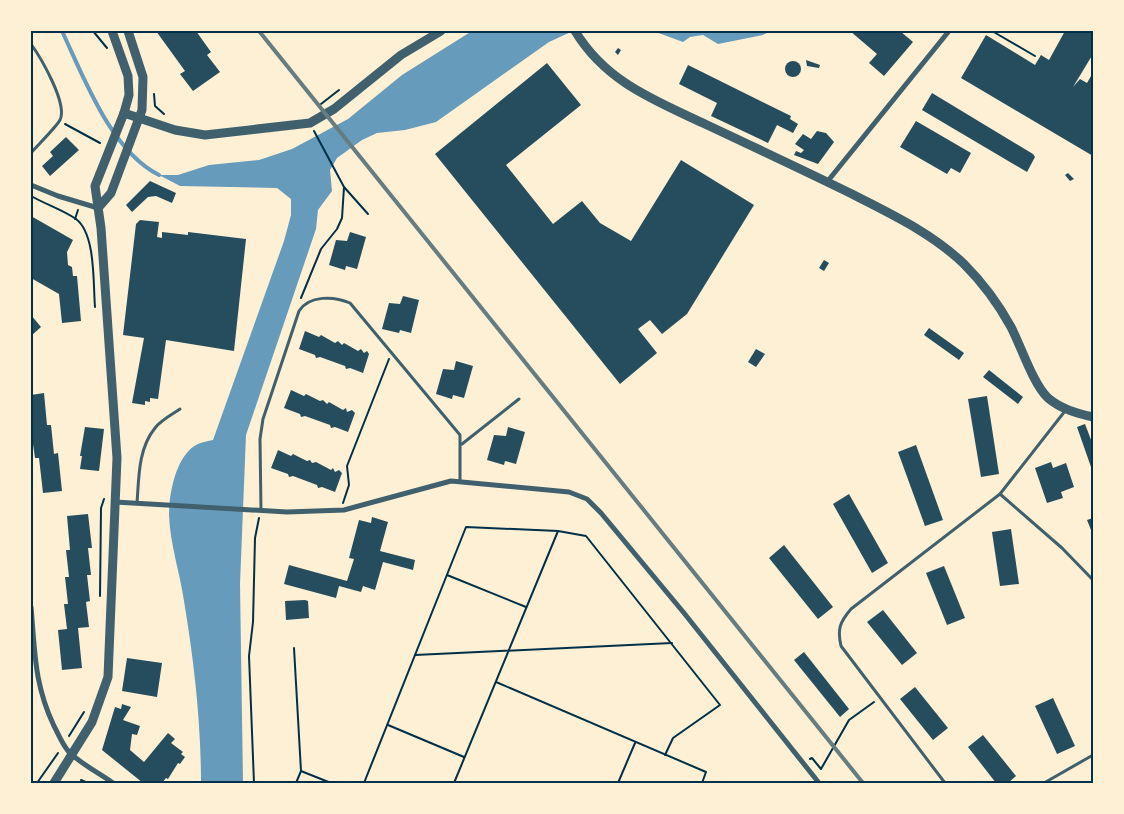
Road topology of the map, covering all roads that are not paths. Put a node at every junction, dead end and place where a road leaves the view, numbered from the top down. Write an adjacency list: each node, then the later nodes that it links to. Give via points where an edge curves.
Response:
1 (112, 31): 7 (street, via 128,76 129,95)
2 (128, 31): 8 (street, via 143,77)
3 (440, 31): 8 (street, via 401,55 334,109 310,123 189,134)
4 (575, 31): 10 (street, via 611,74 644,95)
5 (949, 31): 10 (street)
6 (31, 44): 9 (lane, via 44,62 62,112 60,121)
7 (124, 113): 8 (street); 12 (street, via 95,186)
8 (140, 118): 12 (street, via 111,193)
9 (31, 153)
10 (827, 182): 15 (street, via 892,214 964,264 1006,319 1047,397)
11 (31, 185): 12 (street)
12 (98, 208): 20 (street, via 116,414)
13 (518, 400): 17 (lane)
14 (180, 409): 21 (lane, via 156,427 146,444 139,469)
15 (1066, 410): 16 (street); 19 (lane)
16 (1093, 417)
17 (462, 445): 18 (lane); 22 (lane, via 460,435 350,302 328,298 308,302 302,306 263,419 260,439)
18 (460, 481): 22 (street, via 440,483 344,510); 29 (street, via 569,492 587,499 684,613)
19 (1000, 494): 23 (lane); 30 (lane, via 934,543 840,621 841,646)
20 (115, 502): 21 (street); 25 (street, via 108,677 92,722)
21 (137, 503): 22 (street)
22 (261, 511)
23 (1093, 580)
24 (31, 607): 25 (street, via 36,671 42,698)
25 (71, 754): 27 (street); 28 (street)
26 (1093, 754): 31 (lane)
27 (54, 783)
28 (113, 783)
29 (819, 783)
30 (945, 783)
31 (1044, 783)

